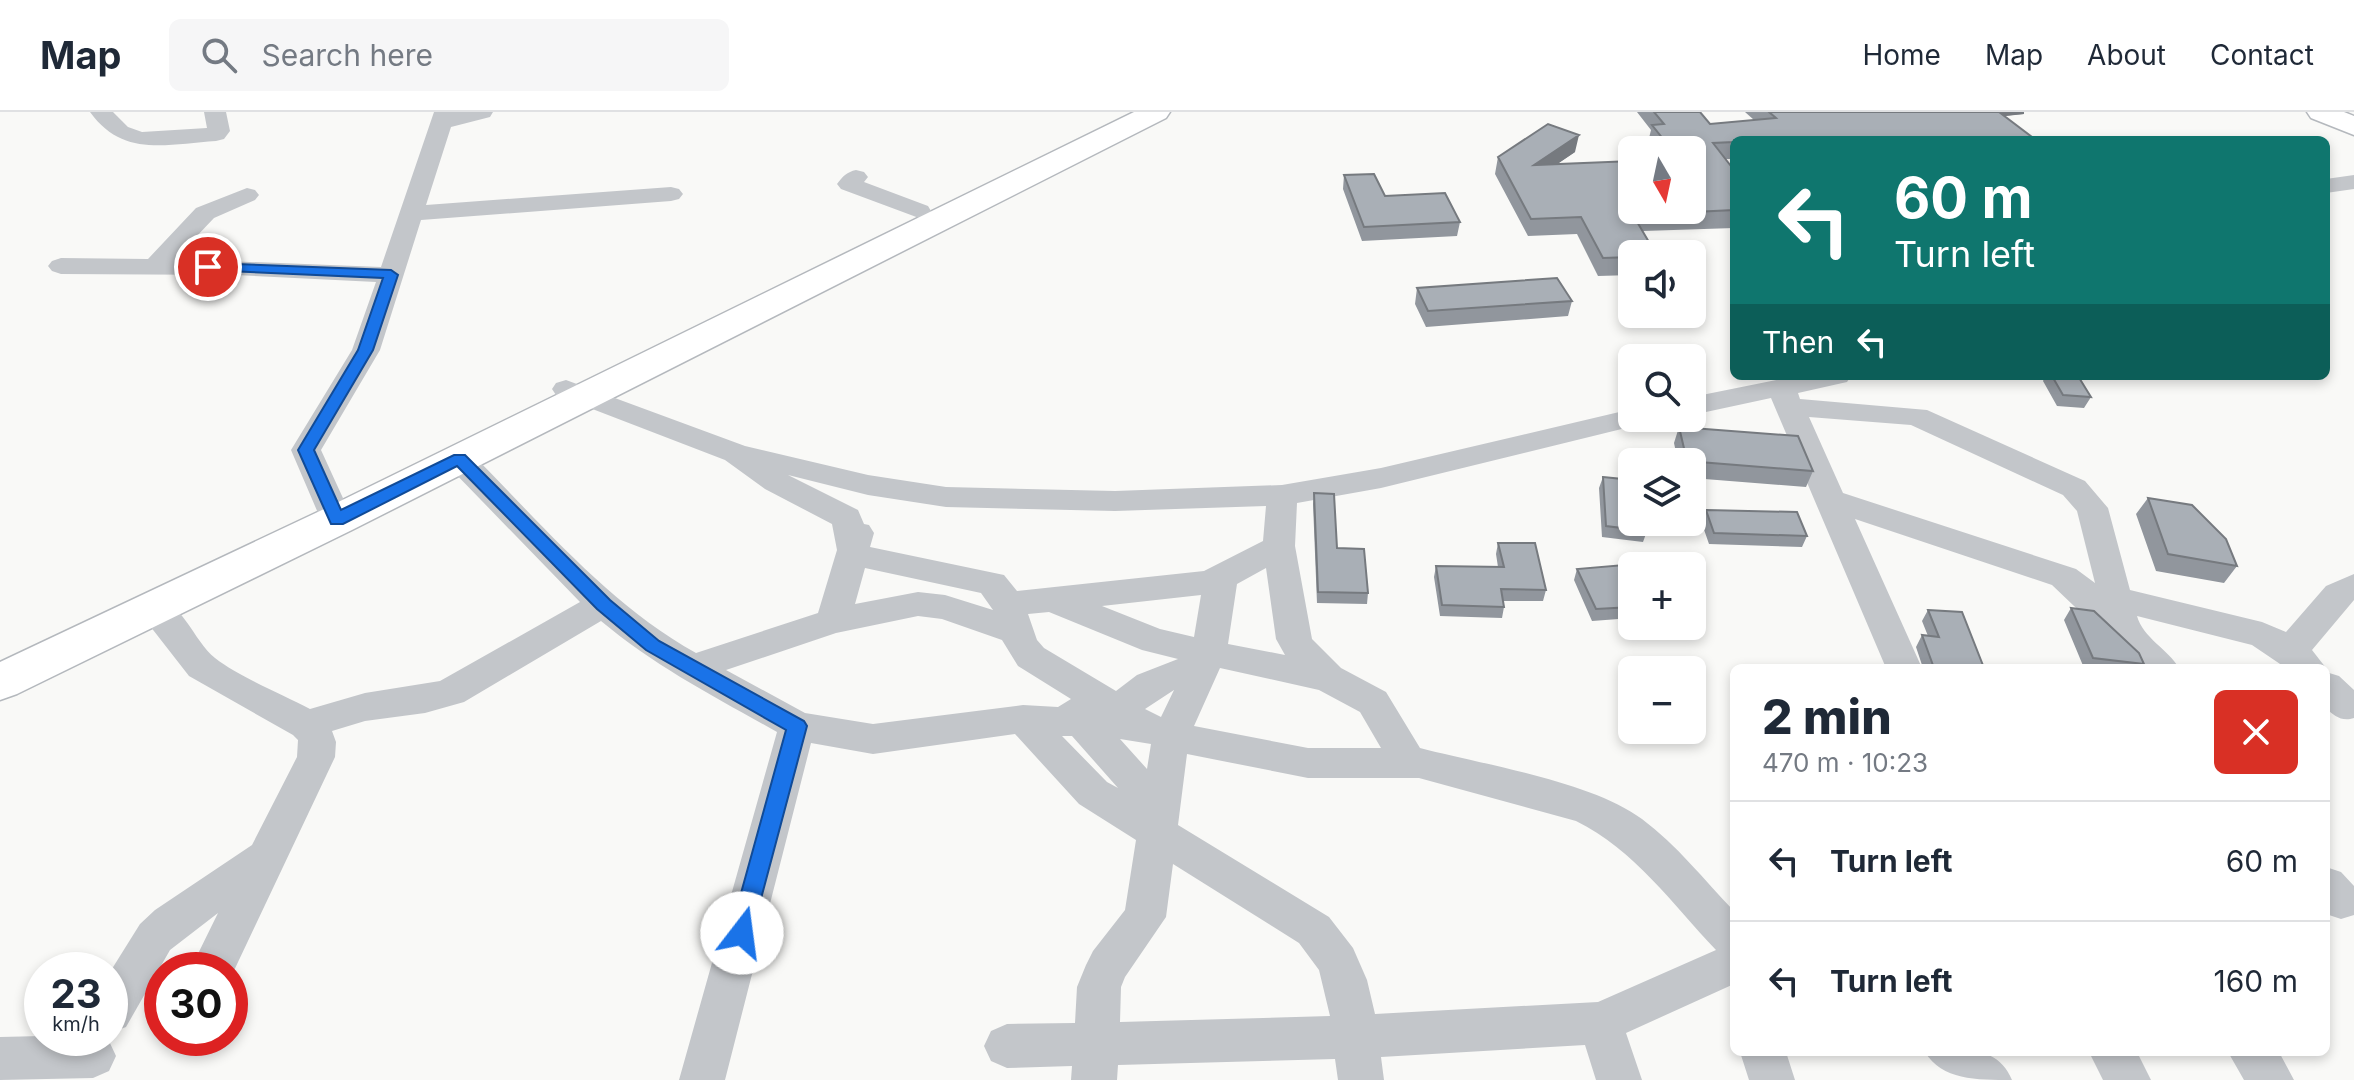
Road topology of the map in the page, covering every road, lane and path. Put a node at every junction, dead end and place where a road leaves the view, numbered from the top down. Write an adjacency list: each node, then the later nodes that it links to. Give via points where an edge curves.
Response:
1 (101, 112): 2 (street, via 124,134 156,140 216,134)
2 (215, 112)
3 (482, 112): 7 (street)
4 (1129, 112): 14 (main road)
5 (1156, 112): 20 (main road)
6 (2321, 112): 8 (main road)
7 (444, 117): 15 (street)
8 (2354, 127)
9 (856, 177): 14 (street, via 849,184)
10 (2354, 182): 11 (street)
11 (2330, 185)
12 (671, 194): 15 (street)
13 (247, 195): 17 (street, via 205,213)
14 (919, 211): 20 (main road)
15 (412, 213): 18 (street)
16 (61, 266): 17 (street)
17 (154, 267): 18 (street)
18 (391, 275): 29 (street, via 366,350 306,450)
19 (1827, 380): 21 (street)
20 (576, 392): 24 (street); 25 (main road); 29 (main road)
21 (1785, 397): 22 (street); 28 (street); 37 (street, via 1917,416 2059,479 2092,508)
22 (1706, 405)
23 (1618, 421): 27 (street, via 1381,478)
24 (736, 453): 26 (street); 31 (street, via 776,482 847,518)
25 (459, 459): 29 (main road); 35 (street)
26 (868, 485): 27 (street, via 946,497 1115,501); 31 (street)
27 (1282, 495): 30 (street)
28 (1830, 500): 37 (street, via 2064,577); 43 (street)
29 (334, 512): 36 (main road); 42 (main road)
30 (1279, 546): 32 (street); 46 (street, via 1294,639 1312,666)
31 (854, 555): 38 (street); 39 (street, via 992,583)
32 (1221, 578): 34 (street); 40 (street)
33 (2354, 586): 41 (street, via 2338,594)
34 (1052, 599): 39 (street); 40 (street)
35 (603, 604): 45 (street); 51 (street, via 451,692 365,707)
36 (155, 608): 47 (main road); 51 (street, via 202,667)
37 (2120, 615): 41 (street, via 2262,635); 44 (street)
38 (833, 621): 39 (street, via 932,604); 45 (street)
39 (1018, 631): 49 (street); 50 (street)
40 (1207, 658): 46 (street); 50 (street); 50 (street, via 1150,685)
41 (2299, 659)
42 (0, 662)
43 (1902, 664)
44 (2158, 664)
45 (690, 668): 52 (street)
46 (1328, 678): 53 (street, via 1373,702)
47 (0, 682)
48 (1023, 719): 49 (street); 52 (street, via 873,739); 54 (street, via 1093,793)
49 (1079, 722): 50 (street); 54 (street)
50 (1144, 724): 53 (street, via 1308,763); 54 (street)
51 (306, 725): 55 (street, via 316,733 316,757)
52 (797, 726): 70 (street)
53 (1408, 761): 56 (street, via 1602,813 1633,834)
54 (1159, 822): 68 (street, via 1326,941 1345,977); 69 (street, via 1145,917 1102,975)
55 (267, 857): 57 (street); 59 (street, via 170,923 155,937)
56 (1730, 935)
57 (221, 952)
58 (1730, 965): 60 (street)
59 (128, 982)
60 (1600, 1023): 68 (street); 71 (street)
61 (1007, 1046): 69 (street)
62 (1764, 1056): 72 (street)
63 (1954, 1056): 73 (street)
64 (2114, 1056): 74 (street)
65 (2254, 1056): 75 (street)
66 (98, 1058): 67 (street)
67 (0, 1059)
68 (1358, 1059): 69 (street)
69 (1095, 1062)
70 (702, 1080)
71 (1619, 1080)
72 (1772, 1080)
73 (1989, 1080)
74 (2128, 1080)
75 (2271, 1080)

